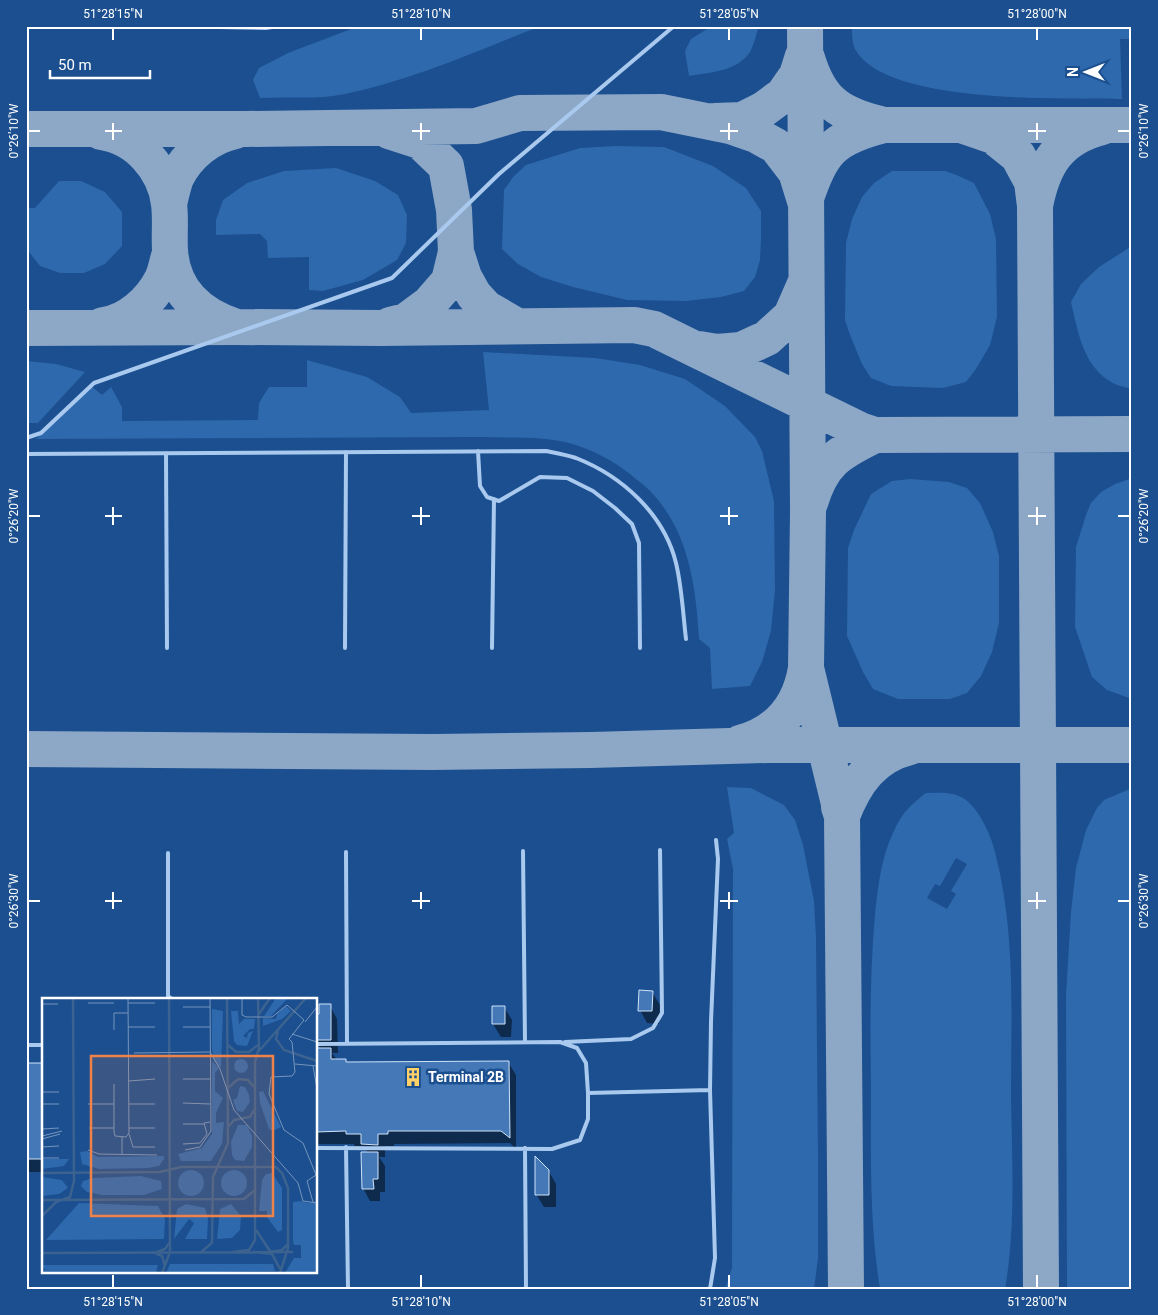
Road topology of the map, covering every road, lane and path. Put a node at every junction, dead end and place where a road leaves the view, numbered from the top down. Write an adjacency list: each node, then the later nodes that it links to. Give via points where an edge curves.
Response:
1 (171, 26): 2 (lane)
2 (278, 26)
3 (674, 26): 4 (lane, via 499,174 392,278 94,383 41,433)
4 (26, 438)
5 (478, 451): 6 (lane); 9 (lane, via 480,486 487,496); 10 (lane, via 546,451 575,458 615,478 632,492 660,524 676,561)
6 (346, 452): 7 (lane); 12 (lane)
7 (166, 453): 8 (lane); 11 (lane)
8 (26, 454)
9 (494, 499): 13 (lane); 14 (lane, via 499,501 540,477 567,478 593,491 632,524 639,543)
10 (686, 639)
11 (168, 648)
12 (346, 648)
13 (492, 648)
14 (640, 648)
15 (716, 840): 27 (lane, via 718,868)
16 (660, 850): 22 (lane, via 662,1013 653,1028 631,1039)
17 (523, 851): 21 (lane)
18 (346, 852): 23 (lane)
19 (168, 853): 20 (lane, via 168,996)
20 (171, 998)
21 (525, 1042): 22 (lane); 23 (lane)
22 (560, 1042): 28 (lane, via 577,1048 586,1063)
23 (348, 1043): 24 (lane)
24 (318, 1044)
25 (26, 1045): 26 (lane)
26 (42, 1045)
27 (710, 1090): 28 (lane); 34 (lane, via 715,1258)
28 (588, 1093): 31 (lane, via 588,1119 580,1140 552,1149)
29 (346, 1147): 30 (lane); 31 (lane); 32 (lane)
30 (318, 1148)
31 (525, 1148): 33 (lane)
32 (348, 1289)
33 (526, 1289)
34 (710, 1289)

